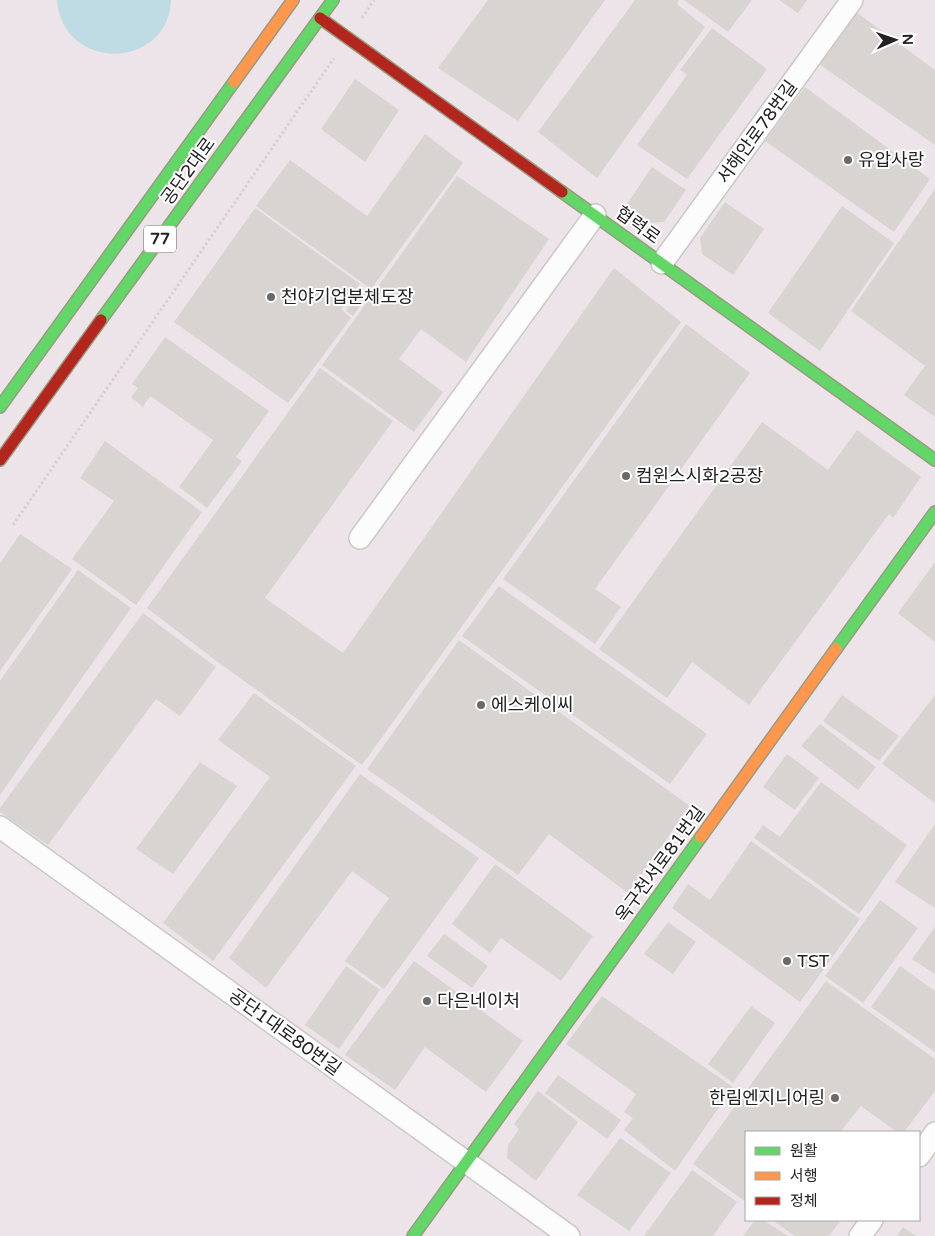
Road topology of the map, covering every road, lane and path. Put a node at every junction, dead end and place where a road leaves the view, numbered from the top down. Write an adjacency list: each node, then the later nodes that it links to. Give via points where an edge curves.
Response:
1 (333, 0): 5 (street, 공단2대로 / 77)
2 (374, 0): 6 (path)
3 (852, 0): 8 (street, 서해안로78번길)
4 (300, 3): 5 (street, 협력로); 9 (street, 공단2대로 / 77)
5 (320, 18): 6 (street, 협력로); 10 (street, 공단2대로 / 77)
6 (348, 38): 7 (street, 협력로); 13 (path)
7 (595, 216): 8 (street, 협력로); 14 (street)
8 (662, 263): 11 (street, 협력로)
9 (0, 407)
10 (0, 460)
11 (935, 460)
12 (935, 512): 18 (street, 옥구천서로81번길)
13 (13, 525)
14 (360, 538)
15 (0, 827): 18 (street, 공단1대로80번길)
16 (935, 1133): 17 (street)
17 (920, 1155)
18 (466, 1162): 20 (street, 옥구천서로81번길); 21 (street, 공단1대로80번길)
19 (871, 1221): 22 (street)
20 (413, 1236)
21 (570, 1236)
22 (860, 1236)

